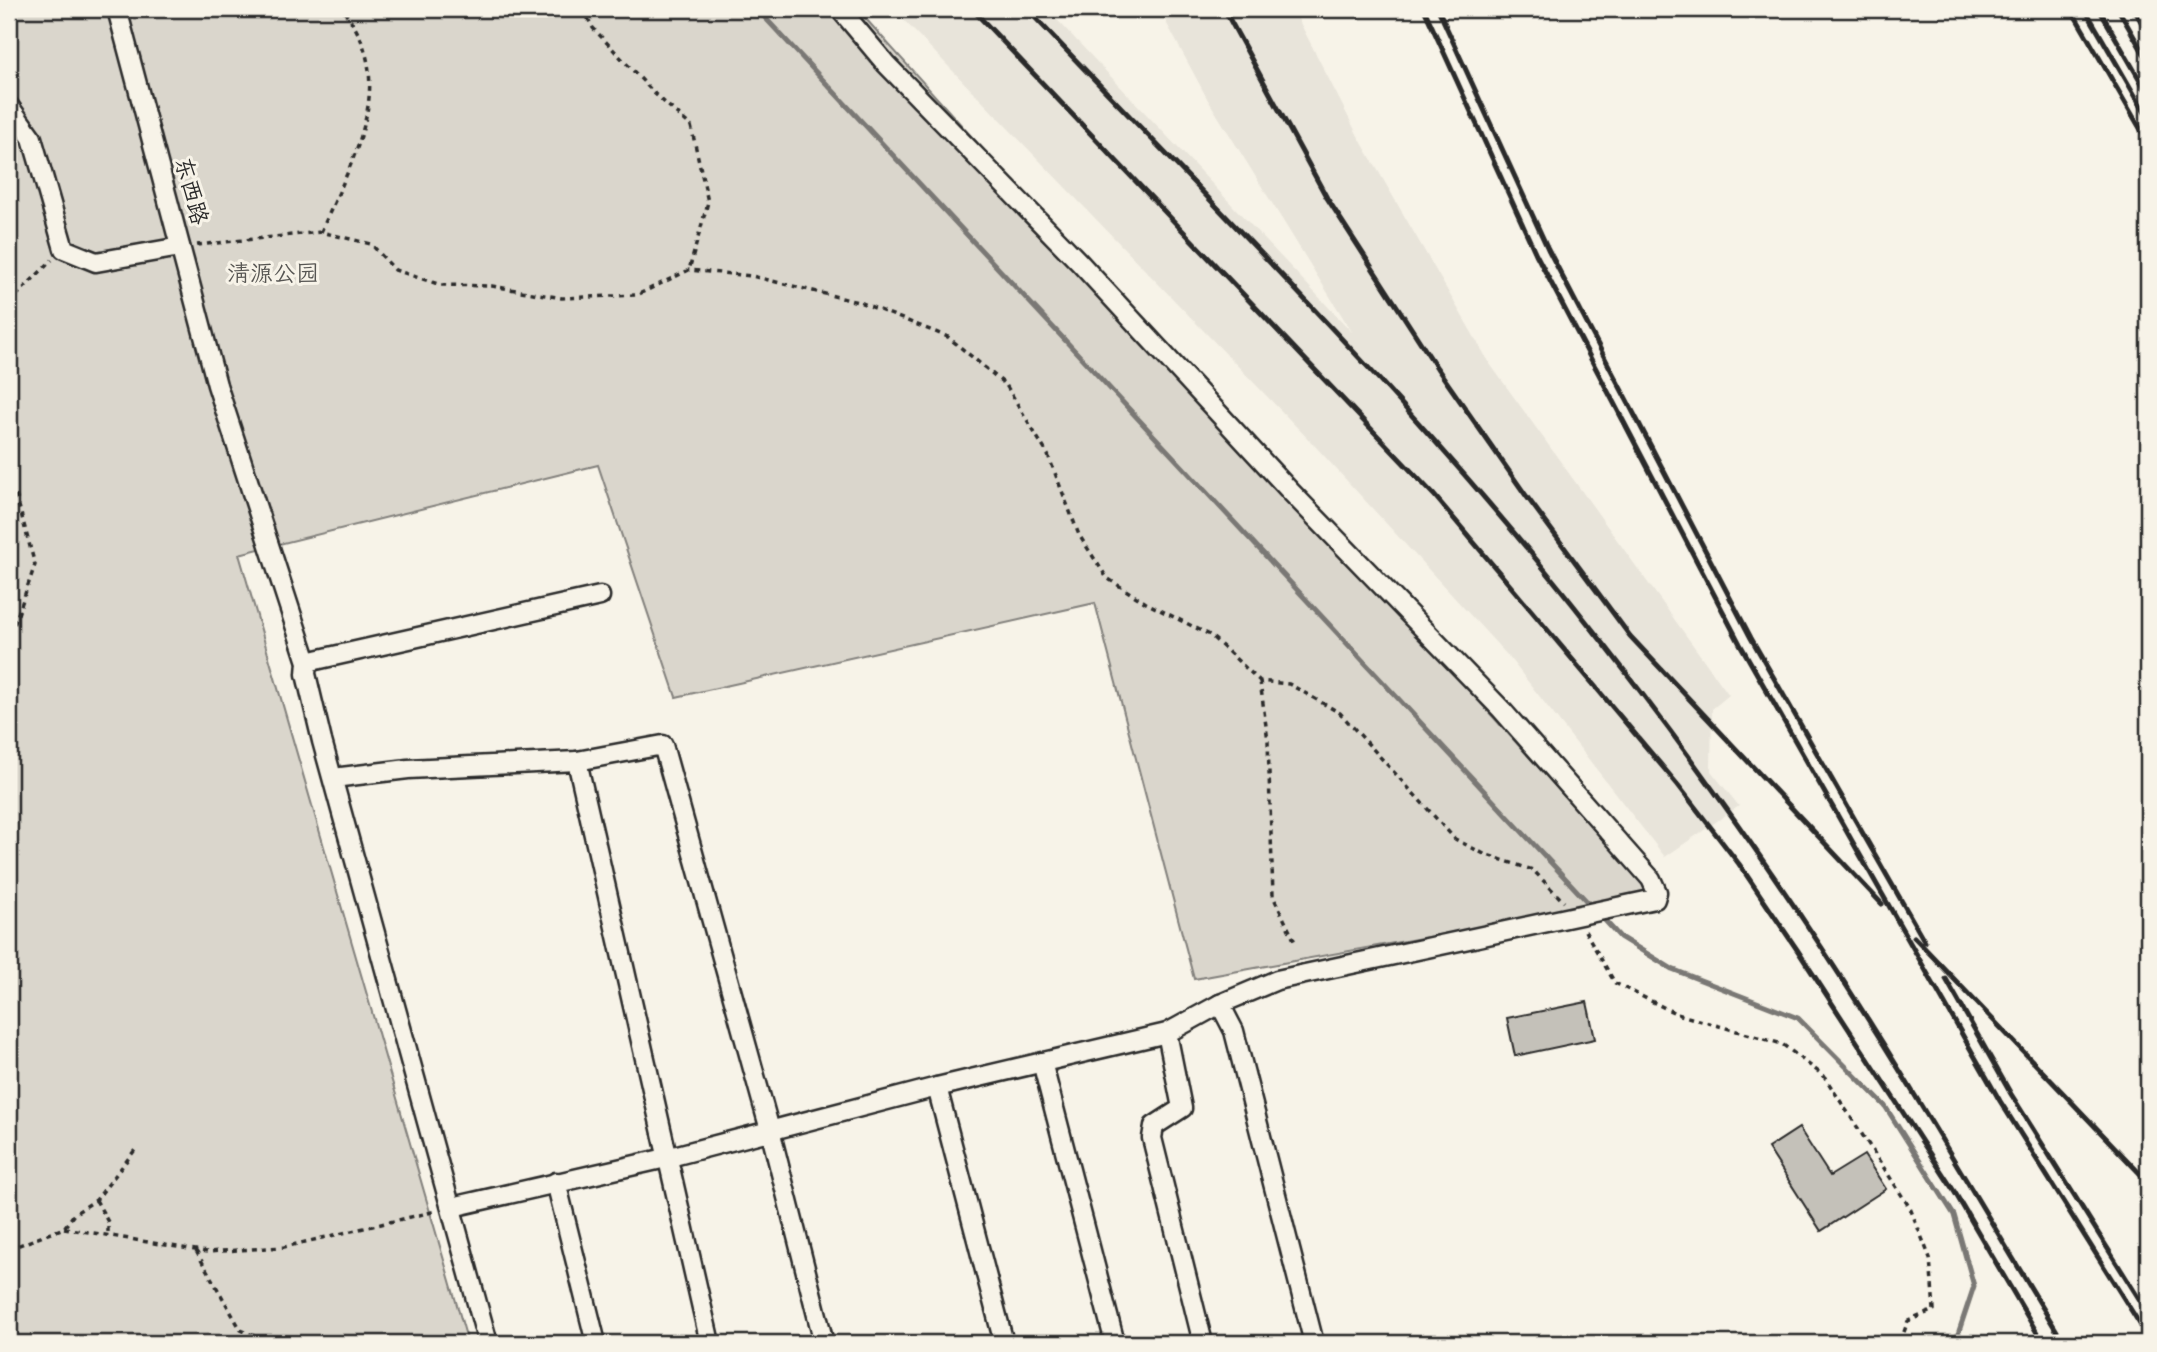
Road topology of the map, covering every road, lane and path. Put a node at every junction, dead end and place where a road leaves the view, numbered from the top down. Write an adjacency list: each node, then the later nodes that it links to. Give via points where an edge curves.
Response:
1 (117, 9): 7 (street, 东西路)
2 (342, 9): 6 (path, via 353,22 372,74 363,133)
3 (583, 9): 9 (path, via 593,28 691,126 708,201)
4 (840, 9): 18 (street, via 886,64 1502,709 1651,879 1657,892 1655,900)
5 (9, 106): 8 (street, via 32,138)
6 (321, 232): 7 (path); 9 (path, via 371,244 395,270 441,285 492,286 562,298 637,295)
7 (180, 247): 8 (street, via 96,262); 14 (street, 东西路, via 217,385)
8 (64, 249): 10 (path)
9 (689, 270): 15 (path, via 752,276 862,303 948,337 1006,385 1048,455 1079,535 1107,578 1210,635)
10 (9, 303)
11 (9, 488): 13 (path, via 16,495 35,565)
12 (600, 596): 14 (street)
13 (9, 640)
14 (307, 662): 17 (street, 东西路)
15 (1260, 681): 18 (path, via 1289,684 1340,713 1455,839 1533,870); 19 (path, via 1268,741 1273,896)
16 (577, 761): 17 (street, via 408,769); 24 (street, via 663,745); 26 (street)
17 (332, 779): 29 (street, 东西路)
18 (1580, 915): 20 (street, via 1277,980); 43 (path, via 1615,983 1677,1014 1782,1044 1824,1076 1910,1209 1930,1258 1934,1310 1908,1321)
19 (1295, 942)
20 (1220, 1004): 21 (street); 42 (street, via 1234,1031)
21 (1167, 1032): 22 (street); 41 (street, via 1182,1108 1154,1126 1152,1138)
22 (1042, 1062): 23 (street); 40 (street)
23 (937, 1087): 24 (street); 39 (street)
24 (770, 1130): 26 (street); 38 (street)
25 (135, 1150): 28 (path)
26 (666, 1158): 27 (street); 37 (street)
27 (556, 1182): 29 (street); 36 (street)
28 (96, 1200): 30 (path, via 74,1214); 31 (path)
29 (452, 1207): 33 (path, via 284,1247); 35 (street, 东西路)
30 (64, 1228): 31 (path); 32 (path)
31 (108, 1235): 33 (path)
32 (9, 1249)
33 (197, 1251): 34 (path, via 241,1330)
34 (270, 1343)
35 (488, 1343)
36 (596, 1343)
37 (710, 1343)
38 (824, 1343)
39 (1004, 1343)
40 (1115, 1343)
41 (1203, 1343)
42 (1314, 1343)
43 (1900, 1343)

